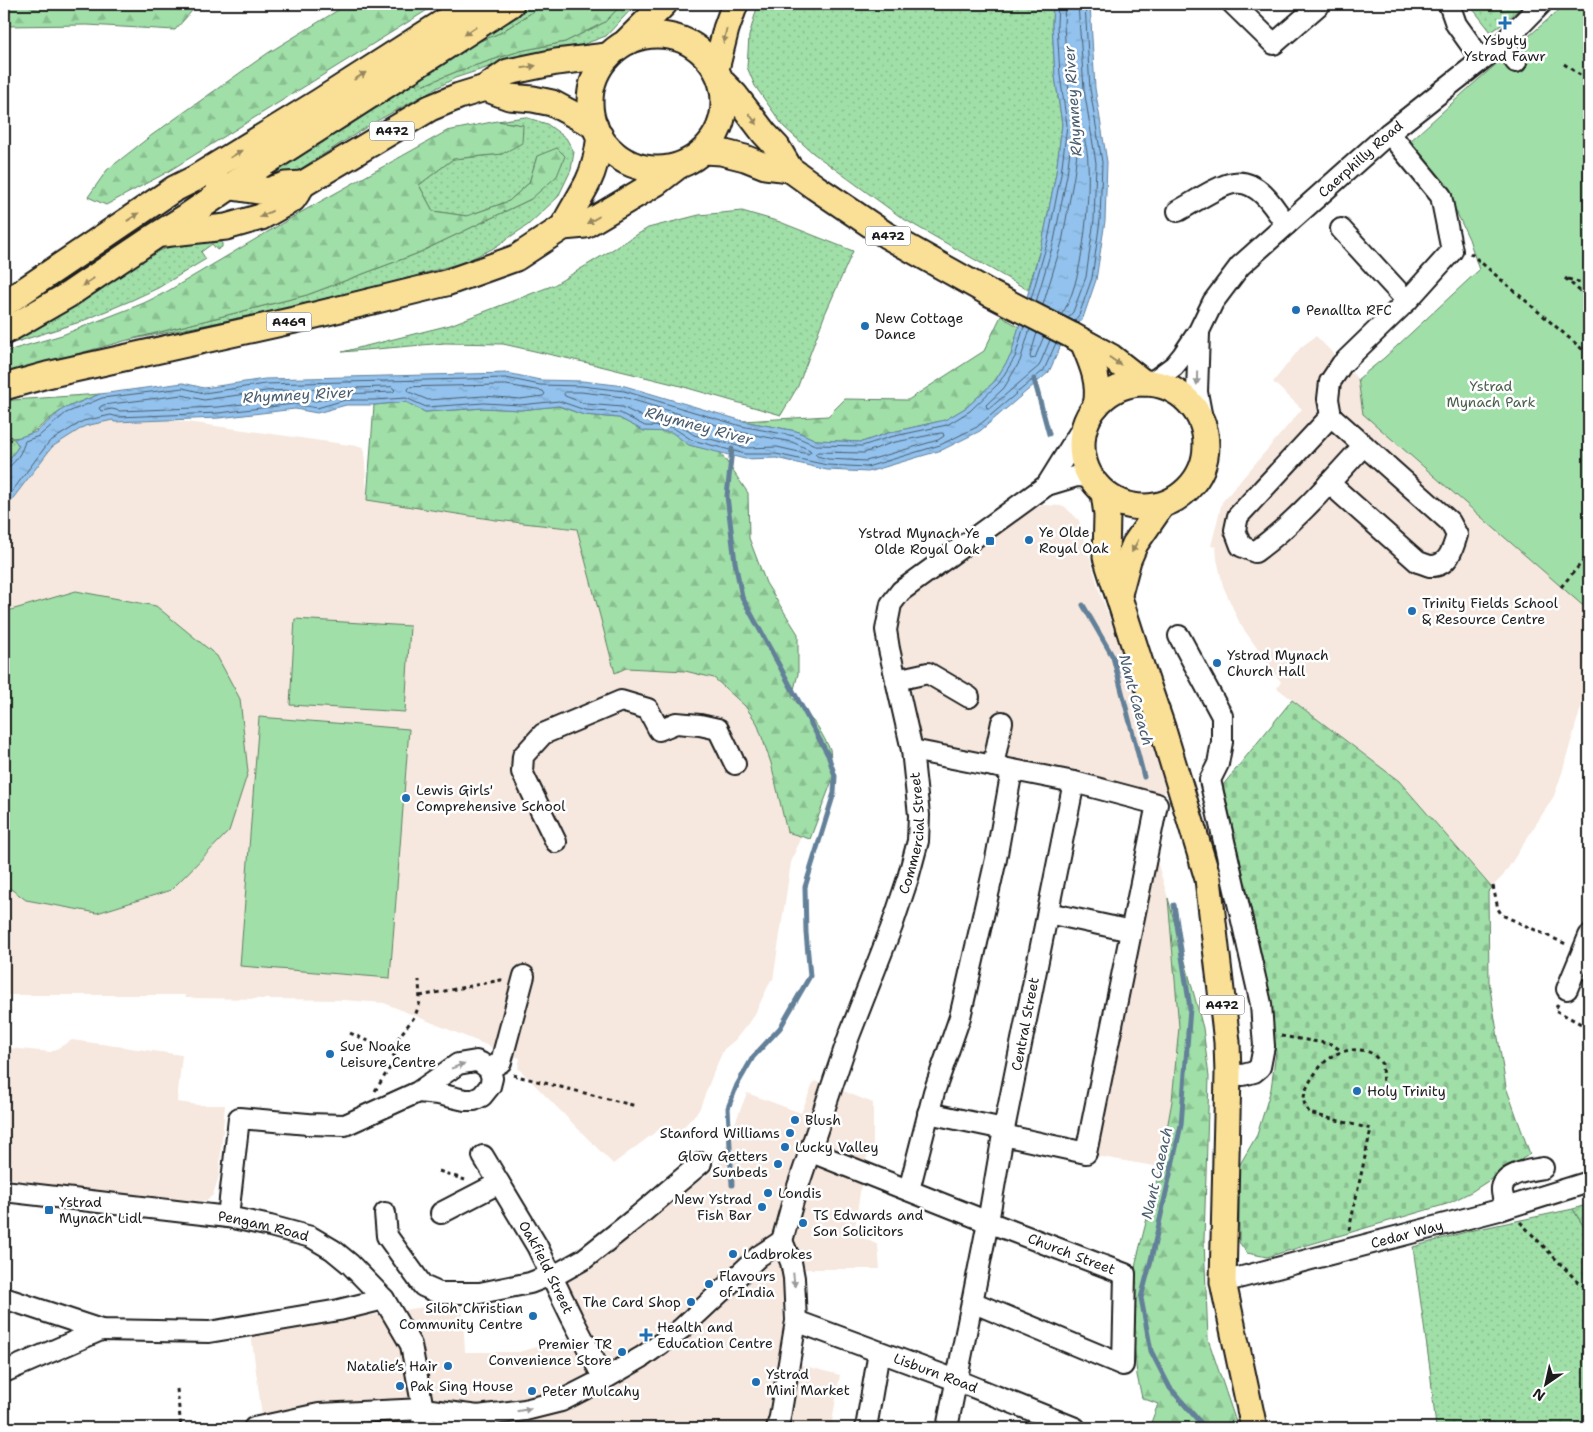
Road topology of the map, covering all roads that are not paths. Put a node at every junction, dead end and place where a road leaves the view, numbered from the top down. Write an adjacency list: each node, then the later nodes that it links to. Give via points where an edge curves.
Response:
1 (472, 4): 21 (main road, one-way to 1)
2 (510, 4): 23 (main road, one-way to 23)
3 (664, 4): 9 (main road)
4 (735, 4): 14 (main road, one-way to 14, via 726,29)
5 (1233, 4): 6 (street, via 1274,44)
6 (1320, 4)
7 (1449, 4): 12 (street, via 1456,24)
8 (1541, 4): 10 (street, Caerphilly Road)
9 (628, 41): 11 (main road); 14 (main road, via 661,34 678,37 706,55)
10 (1503, 43): 12 (street, Caerphilly Road); 13 (street)
11 (607, 56): 15 (main road, A472, one-way to 11, via 508,72); 16 (main road, via 593,82 590,97 590,112)
12 (1482, 59): 17 (street, Caerphilly Road)
13 (1516, 62)
14 (719, 75): 18 (main road, via 725,97 724,112 714,140); 20 (main road, A472, one-way to 20, via 777,147)
15 (486, 88): 16 (main road, via 509,97 552,103); 22 (main road, A472, via 430,108)
16 (597, 131): 19 (main road, via 614,154 634,165 656,169); 26 (main road, A469, via 598,153 592,172)
17 (1388, 133): 25 (street, Caerphilly Road); 31 (street, via 1441,196 1452,252)
18 (704, 151): 19 (main road); 20 (main road, A472, via 721,152 765,166)
19 (678, 166): 26 (main road, A469, one-way to 26, via 656,183 584,225)
20 (790, 169): 35 (main road, A472, via 886,235)
21 (194, 179): 23 (main road, A472); 29 (main road, one-way to 21)
22 (303, 184): 23 (main road, A472, via 258,191); 28 (main road, A472, one-way to 28, via 293,199 261,217 226,227)
23 (228, 187): 28 (main road)
24 (1178, 211): 25 (street, via 1224,185 1244,183 1267,199)
25 (1286, 225): 33 (street, Caerphilly Road, via 1240,266 1213,302)
26 (563, 227): 37 (main road, A469, via 516,258 446,283)
27 (1341, 229): 31 (street)
28 (157, 235): 30 (main road, A472)
29 (92, 244): 30 (street, via 109,259); 32 (main road)
30 (122, 259): 34 (main road, A472, one-way to 34)
31 (1407, 301): 39 (street, via 1342,364 1330,382)
32 (4, 304)
33 (1199, 331): 36 (street, Caerphilly Road, via 1174,366); 40 (street, Caerphilly Road, one-way to 40, via 1197,392)
34 (4, 332)
35 (1077, 338): 36 (main road, A472, one-way to 36); 38 (main road, via 1092,363 1097,380 1098,396)
36 (1147, 383): 38 (main road, via 1117,389 1106,396); 40 (main road, via 1182,396 1195,409)
37 (4, 387)
38 (1091, 414): 43 (street, Commercial Street); 44 (main road, via 1082,441 1084,459)
39 (1331, 416): 41 (street); 42 (street, via 1238,516 1234,530 1241,546 1255,552 1274,538)
40 (1203, 424): 45 (main road, via 1204,464 1194,482 1180,496)
41 (1364, 445): 42 (street); 42 (street, via 1450,522 1457,535 1452,554 1441,564 1430,566 1418,562)
42 (1330, 483)
43 (1047, 485): 44 (street, Commercial Street, via 1077,476); 48 (street, Commercial Street, via 901,591 891,604 886,630)
44 (1097, 485): 45 (main road, via 1122,503 1141,507); 46 (main road, A472, via 1107,515 1106,557)
45 (1162, 505): 46 (main road, one-way to 46, via 1135,544)
46 (1119, 594): 63 (main road, A472, via 1208,879)
47 (1179, 636): 63 (street, via 1222,716 1218,764 1210,780 1261,1004 1264,1046 1260,1067 1243,1075)
48 (896, 680): 49 (street, via 928,673); 51 (street, Commercial Street)
49 (968, 697)
50 (1002, 722): 53 (street)
51 (912, 750): 53 (street); 67 (street, Commercial Street, via 919,815 918,841 892,926)
52 (735, 764): 56 (street, via 718,729 676,723 659,730 648,709 621,701 552,730 543,734 523,756 522,772)
53 (993, 766): 54 (street)
54 (1012, 770): 55 (street); 65 (street, via 996,860 960,1017)
55 (1074, 782): 57 (street, Central Street); 58 (street, via 1157,804)
56 (556, 842)
57 (1048, 913): 58 (street); 66 (street, Central Street)
58 (1131, 931): 66 (street, via 1086,1153)
59 (1586, 944): 61 (street)
60 (524, 976): 62 (street, via 501,1062)
61 (1567, 989)
62 (489, 1069): 64 (street, one-way to 62, via 458,1064 476,1061); 64 (street, via 490,1086 474,1100)
63 (1228, 1074): 82 (main road, A472)
64 (418, 1092): 78 (street, via 345,1125 239,1118)
65 (928, 1113): 66 (street); 74 (street)
66 (1004, 1132): 79 (street, Central Street)
67 (809, 1151): 74 (street, Church Street); 80 (street, Commercial Street)
68 (483, 1156): 72 (street, Oakfield Street)
69 (700, 1163): 81 (street, via 584,1259)
70 (1543, 1168): 75 (street, via 1509,1178 1502,1190)
71 (1589, 1182): 75 (street, Cedar Way)
72 (499, 1183): 77 (street); 81 (street, Oakfield Street)
73 (4, 1190): 78 (street, Pengam Road)
74 (909, 1190): 79 (street, Church Street)
75 (1506, 1208): 82 (street, Cedar Way)
76 (385, 1213): 81 (street, via 387,1236 424,1286 438,1293 480,1293)
77 (442, 1213)
78 (228, 1217): 84 (street, Pengam Road, via 311,1237 350,1264)
79 (988, 1222): 85 (street, Central Street); 85 (street, Church Street, via 1125,1274 1123,1365)
80 (782, 1241): 86 (street, one-way to 86, via 794,1278); 90 (street, via 759,1256 681,1329)
81 (552, 1276): 90 (street, Oakfield Street)
82 (1224, 1282): 98 (main road, A472)
83 (4, 1298): 87 (street)
84 (384, 1299): 87 (street, via 339,1310 208,1332); 92 (street, Pengam Road, via 411,1345)
85 (972, 1302): 91 (street, Central Street)
86 (796, 1321): 88 (street, Lisburn Road); 94 (street)
87 (101, 1330): 89 (street)
88 (879, 1352): 91 (street, Lisburn Road); 95 (street)
89 (4, 1372)
90 (604, 1379): 92 (street, one-way to 90, via 526,1410 561,1401)
91 (956, 1380): 96 (street, Central Street); 97 (street, Lisburn Road)
92 (423, 1419): 93 (street, via 319,1414)
93 (254, 1428)
94 (777, 1428)
95 (866, 1428)
96 (947, 1428)
97 (1075, 1428)
98 (1254, 1428)

